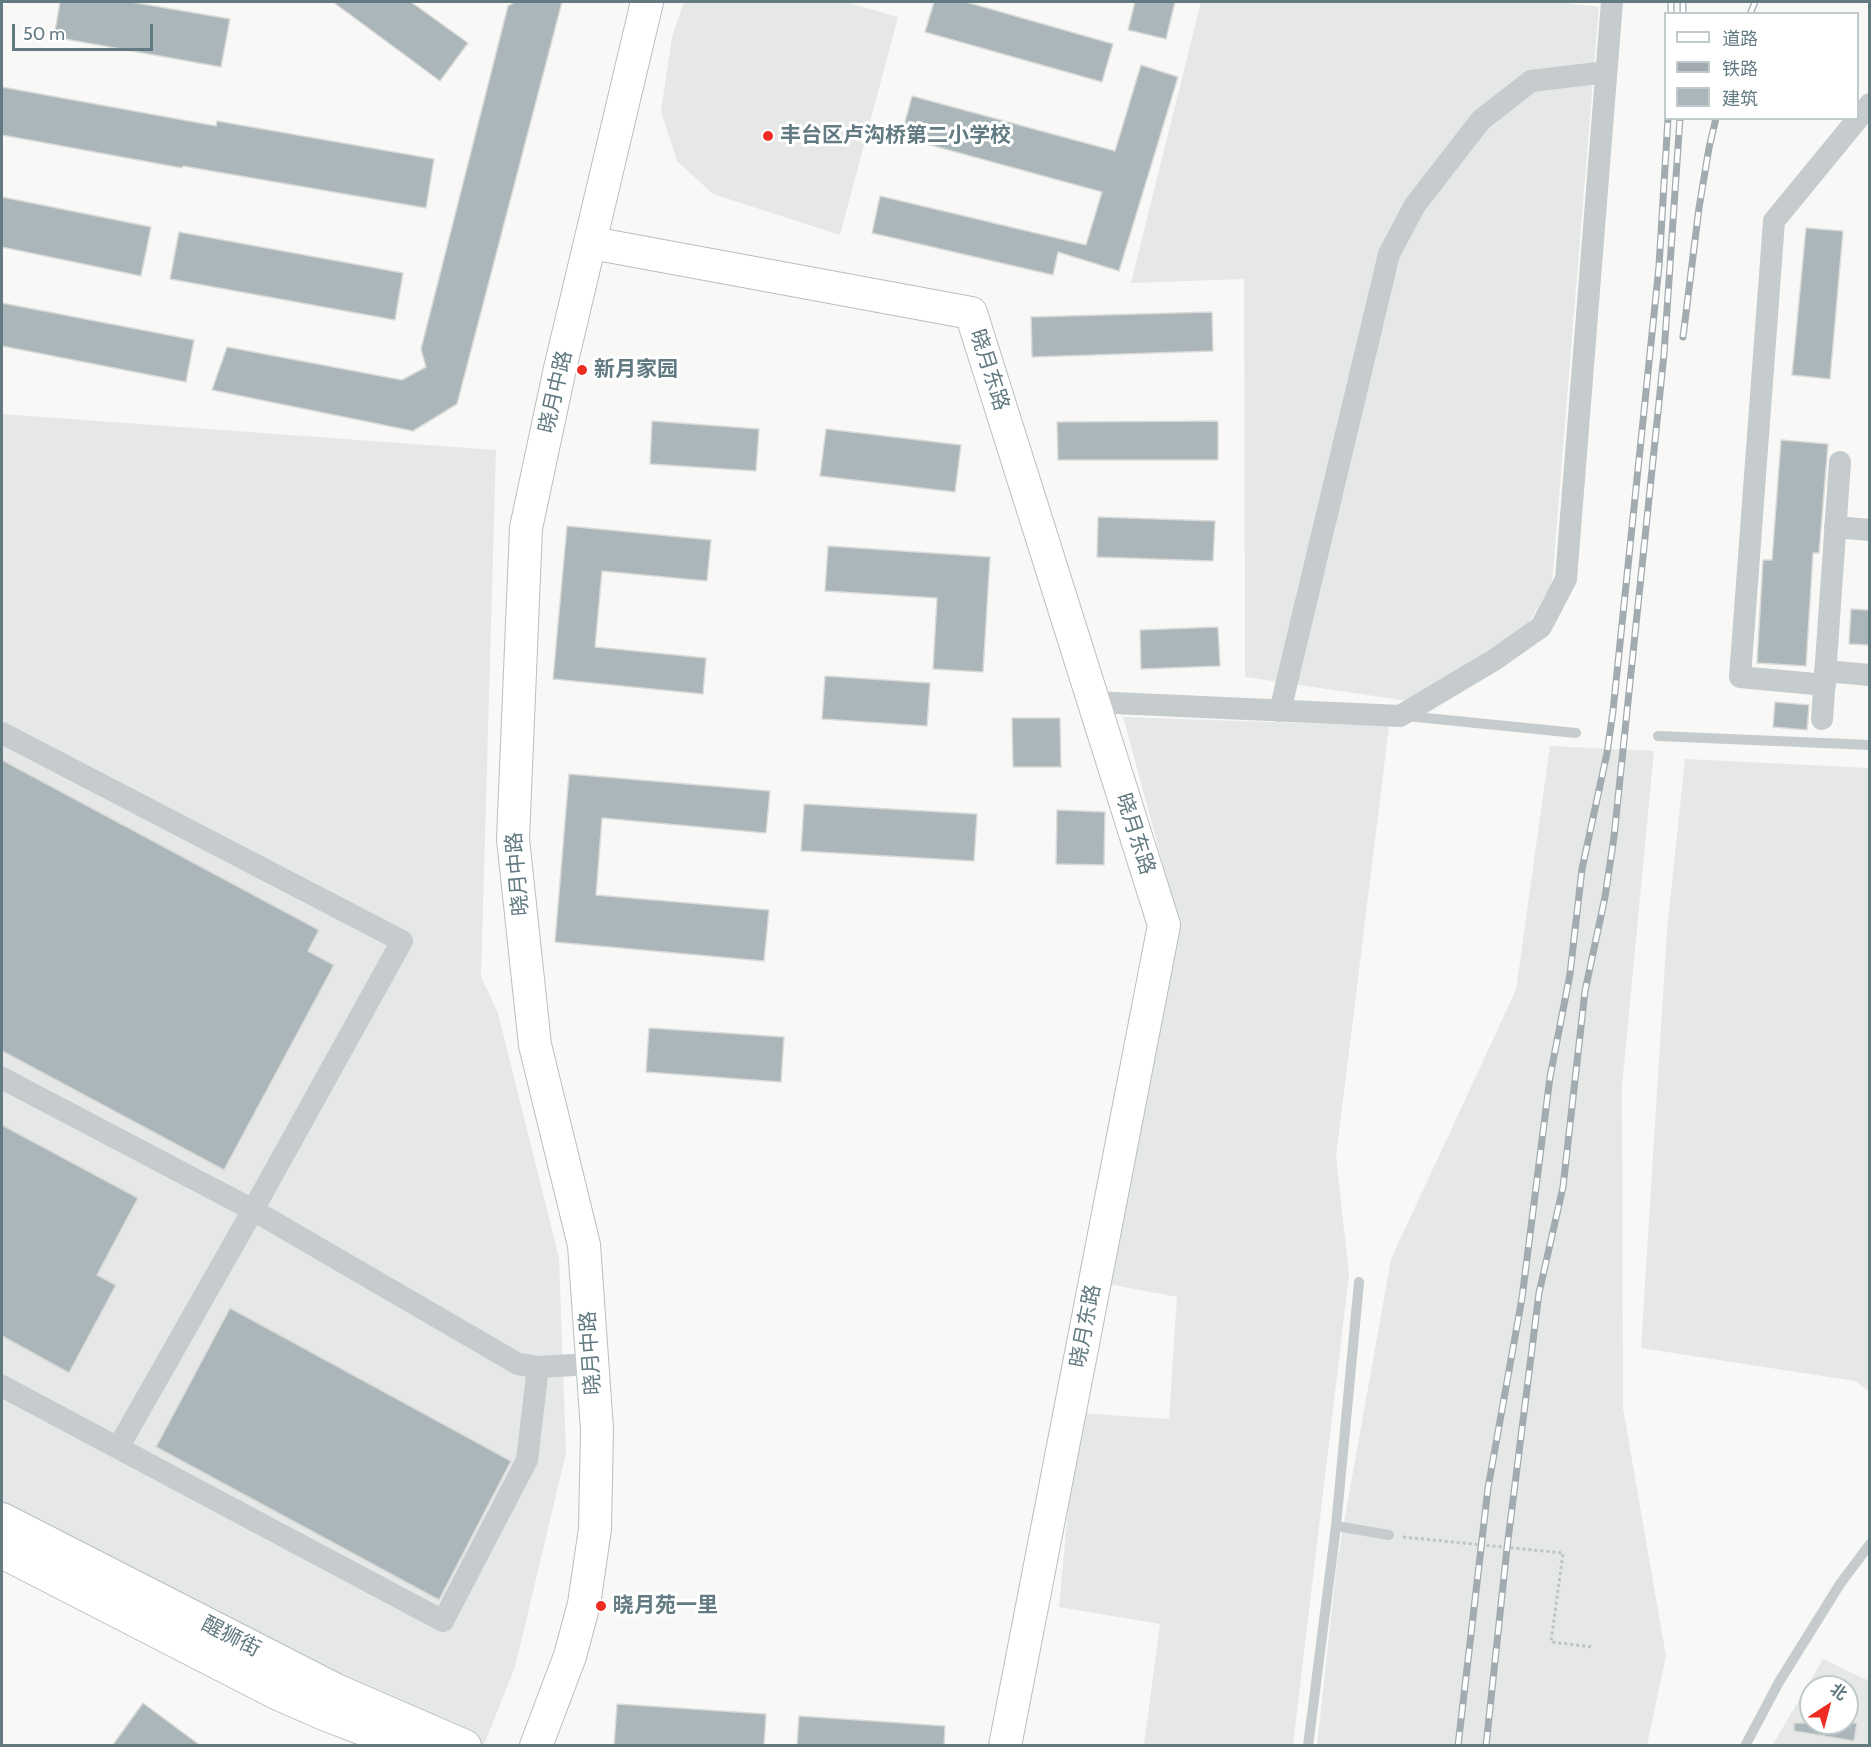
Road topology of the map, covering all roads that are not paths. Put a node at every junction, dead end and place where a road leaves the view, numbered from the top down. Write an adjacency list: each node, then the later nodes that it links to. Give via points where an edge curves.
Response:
1 (647, 2): 7 (street, 晓月中路)
2 (1612, 2): 3 (street)
3 (1606, 72): 14 (street, via 1531,81 1481,120 1415,205 1389,254); 15 (street, via 1566,579 1541,627)
4 (1869, 104): 5 (street)
5 (1859, 116)
6 (1856, 120): 12 (street, via 1774,221 1740,677)
7 (592, 243): 13 (street, 晓月东路, via 971,313); 24 (street, 晓月中路, via 526,528 513,839 535,1045 584,1245)
8 (1840, 462): 9 (street)
9 (1835, 527): 10 (street); 12 (street)
10 (1869, 530)
11 (1869, 675): 12 (street)
12 (1825, 678): 16 (street)
13 (1094, 702): 14 (street); 36 (street, 晓月东路, via 1164,924)
14 (1281, 711): 15 (street)
15 (1400, 716): 18 (lane)
16 (1822, 719)
17 (2, 733): 22 (street, via 402,941)
18 (1576, 733)
19 (1658, 736): 20 (lane)
20 (1869, 746)
21 (2, 1078): 22 (street)
22 (253, 1209): 25 (street, via 518,1364); 27 (street)
23 (1359, 1282): 29 (lane)
24 (592, 1364): 25 (street); 35 (street, 晓月中路, via 597,1429 595,1529 584,1604 570,1656)
25 (538, 1366): 27 (street, via 527,1460 442,1621)
26 (2, 1386): 27 (street)
27 (118, 1448)
28 (2, 1519): 34 (street, 醒狮街, via 336,1690)
29 (1336, 1526): 30 (lane); 37 (lane)
30 (1389, 1535)
31 (1869, 1544): 38 (lane, via 1791,1663)
32 (2, 1552): 33 (street, 醒狮街, via 276,1693)
33 (406, 1746)
34 (465, 1746)
35 (536, 1746)
36 (1005, 1746)
37 (1308, 1746)
38 (1745, 1746)

